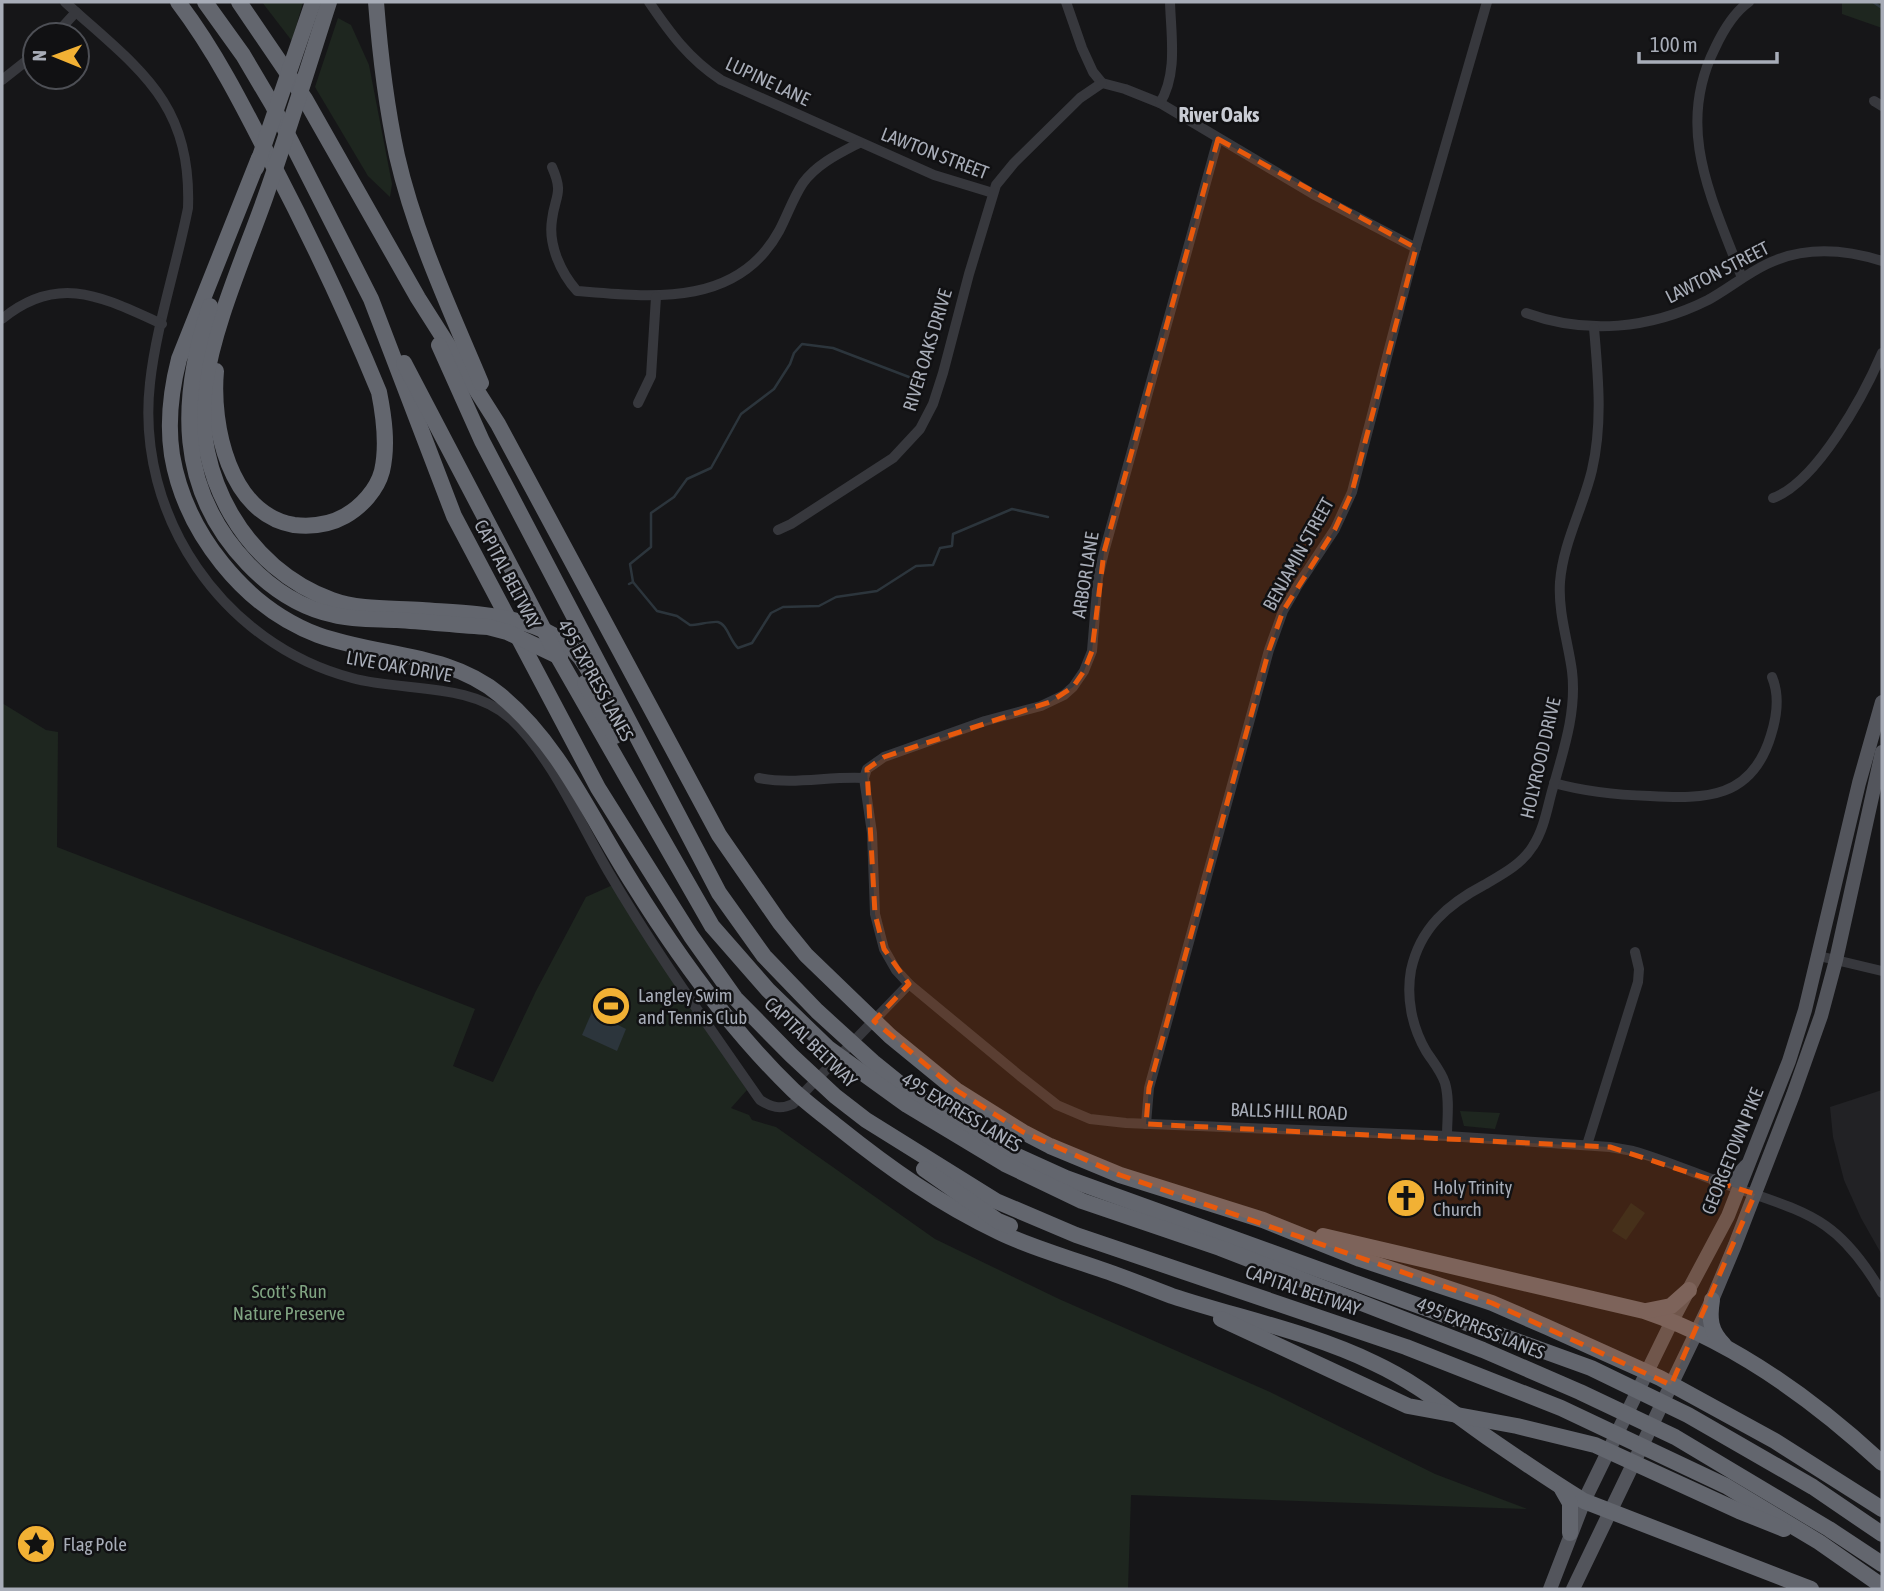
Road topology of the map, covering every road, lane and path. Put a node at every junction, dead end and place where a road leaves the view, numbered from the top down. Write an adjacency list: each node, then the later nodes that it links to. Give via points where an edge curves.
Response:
1 (65, 2): 13 (street, LIVE OAK DRIVE)
2 (178, 2): 23 (highway, via 222,67 261,141 324,265 379,391 385,444 381,473 355,510 319,526 287,524 253,503 226,458 215,408 217,359)
3 (205, 2): 30 (highway, CAPITAL BELTWAY, via 272,104)
4 (239, 2): 29 (highway, via 305,99)
5 (313, 2): 21 (highway)
6 (329, 2): 23 (highway)
7 (376, 2): 37 (highway, via 387,100 413,213)
8 (649, 2): 20 (street, LUPINE LANE, via 682,49 707,71)
9 (1066, 2): 17 (street, via 1093,72)
10 (1170, 2): 18 (street, via 1171,72)
11 (1487, 2): 25 (street, BENJAMIN STREET)
12 (1749, 2): 27 (street, via 1732,18 1706,66 1696,119 1701,162)
13 (76, 12): 14 (street); 33 (street, LIVE OAK DRIVE, via 159,94 185,148 188,208)
14 (68, 21)
15 (21, 65): 16 (street)
16 (2, 80)
17 (1102, 83): 18 (street); 24 (street, LAWTON STREET, via 1013,163)
18 (1160, 103): 19 (street)
19 (1218, 139): 25 (street); 47 (street, ARBOR LANE, via 1104,552 1092,651 1084,671 1073,687 1050,702 884,757 867,769)
20 (859, 143): 24 (street, LAWTON STREET, via 951,182); 28 (street, LAWTON STREET, via 813,172 798,191 778,233 744,270 716,286)
21 (259, 158): 40 (highway, via 193,364 189,440 199,484 231,546 281,592 334,615); 65 (highway, via 193,320 172,386 170,433 179,483 219,559 249,593 298,625 332,639 426,659 472,676 498,693 521,713 555,756 706,995 794,1091 887,1166 942,1203 1025,1243)
22 (552, 167): 28 (street, LAWTON STREET, via 559,193 551,237 566,278 577,291)
23 (271, 180): 40 (highway, via 210,356 203,418 207,457 222,500 247,540 278,569 334,601)
24 (993, 193): 39 (street, RIVER OAKS DRIVE, via 943,373 920,429 893,458)
25 (1416, 248): 57 (street, BENJAMIN STREET, via 1352,492 1335,529 1283,611 1269,650 1149,1088)
26 (1882, 261): 27 (street, LAWTON STREET, via 1839,251 1802,253)
27 (1742, 278): 34 (street, LAWTON STREET, via 1686,310 1640,323)
28 (656, 297): 36 (street, via 651,376)
29 (418, 298): 37 (highway); 49 (highway, 495 EXPRESS LANES, via 482,441)
30 (370, 299): 41 (highway, 495 EXPRESS LANES); 56 (highway, CAPITAL BELTWAY, via 454,516 598,788 735,998 835,1096)
31 (1526, 313): 34 (street, LAWTON STREET)
32 (2, 319): 33 (street, via 22,304 62,292 104,298)
33 (162, 324): 55 (street, LIVE OAK DRIVE, via 150,383 152,456 168,514 206,581 257,631 311,664 361,680 458,693 483,700 513,720 533,743 669,968 760,1100 773,1108 793,1104)
34 (1594, 328): 48 (street, HOLYROOD DRIVE, via 1598,427 1591,471 1561,574 1561,609 1573,690)
35 (1882, 353): 38 (street, via 1821,457 1794,488)
36 (638, 403)
37 (498, 424): 64 (highway, via 719,835 780,923 830,980 931,1071 1023,1132 1079,1160)
38 (1773, 498)
39 (778, 530)
40 (420, 616): 41 (highway, via 507,632); 42 (highway, via 511,618 561,641)
41 (556, 654): 42 (highway); 50 (highway, 495 EXPRESS LANES)
42 (578, 664): 49 (highway, via 607,702 670,820); 50 (highway)
43 (1772, 677): 48 (street, via 1777,703 1770,740 1748,776 1722,792 1694,798 1626,795)
44 (1882, 702): 52 (main road, GEORGETOWN PIKE)
45 (1882, 752): 53 (main road, GEORGETOWN PIKE)
46 (759, 778): 47 (street)
47 (864, 778): 55 (street, BALLS HILL ROAD, via 873,837 874,914 884,949)
48 (1554, 783): 58 (street, HOLYROOD DRIVE, via 1540,834 1525,857 1450,905 1429,928 1415,955 1409,986 1412,1016 1445,1084)
49 (719, 893): 80 (highway, 495 EXPRESS LANES, via 764,956 873,1062 915,1096 1013,1154 1125,1200 1591,1368 1688,1415 1813,1487)
50 (712, 926): 82 (highway, 495 EXPRESS LANES, via 768,990 828,1048 907,1105 1005,1164 1082,1201 1232,1253 1580,1392 1675,1437)
51 (1634, 952): 59 (street, via 1638,982)
52 (1819, 956): 53 (street); 60 (main road, GEORGETOWN PIKE, via 1795,1044)
53 (1836, 960): 54 (street); 63 (main road, GEORGETOWN PIKE, via 1821,1016)
54 (1882, 971)
55 (909, 984): 57 (street, BALLS HILL ROAD, via 1057,1105 1090,1119)
56 (866, 1120): 65 (highway, via 916,1164 998,1220); 81 (highway, CAPITAL BELTWAY, via 960,1180 1039,1220 1520,1391 1726,1486)
57 (1146, 1124): 58 (street, BALLS HILL ROAD)
58 (1447, 1136): 59 (street, BALLS HILL ROAD)
59 (1587, 1145): 61 (street, BALLS HILL ROAD, via 1633,1151)
60 (1752, 1156): 61 (main road, via 1737,1177); 62 (main road, GEORGETOWN PIKE)
61 (1716, 1181): 62 (street, BALLS HILL ROAD)
62 (1740, 1188): 63 (street, BALLS HILL ROAD); 66 (main road, GEORGETOWN PIKE)
63 (1755, 1194): 67 (street, BALLS HILL ROAD, via 1829,1227 1855,1251); 69 (main road, GEORGETOWN PIKE)
64 (1263, 1220): 70 (highway); 77 (highway, via 1360,1259 1492,1303 1660,1378 1805,1458)
65 (1102, 1269): 68 (highway)
66 (1689, 1290): 70 (highway, via 1671,1306); 71 (main road, GEORGETOWN PIKE)
67 (1882, 1293)
68 (1172, 1296): 75 (highway, via 1353,1354 1409,1380); 81 (highway, via 1408,1406 1595,1445)
69 (1712, 1300): 72 (main road, GEORGETOWN PIKE); 73 (highway, via 1711,1327)
70 (1644, 1311): 71 (highway)
71 (1672, 1321): 72 (highway); 76 (main road, GEORGETOWN PIKE)
72 (1696, 1333): 73 (highway); 78 (main road, GEORGETOWN PIKE)
73 (1731, 1352): 74 (highway, via 1804,1399)
74 (1882, 1463)
75 (1560, 1487): 76 (highway); 79 (highway, via 1570,1503)
76 (1584, 1500): 78 (highway); 79 (main road, GEORGETOWN PIKE)
77 (1882, 1509)
78 (1610, 1510): 85 (main road, GEORGETOWN PIKE); 86 (highway)
79 (1570, 1533): 84 (main road, GEORGETOWN PIKE)
80 (1882, 1534)
81 (1819, 1542): 83 (highway, CAPITAL BELTWAY)
82 (1882, 1564)
83 (1882, 1586)
84 (1550, 1589)
85 (1573, 1589)
86 (1811, 1589)

